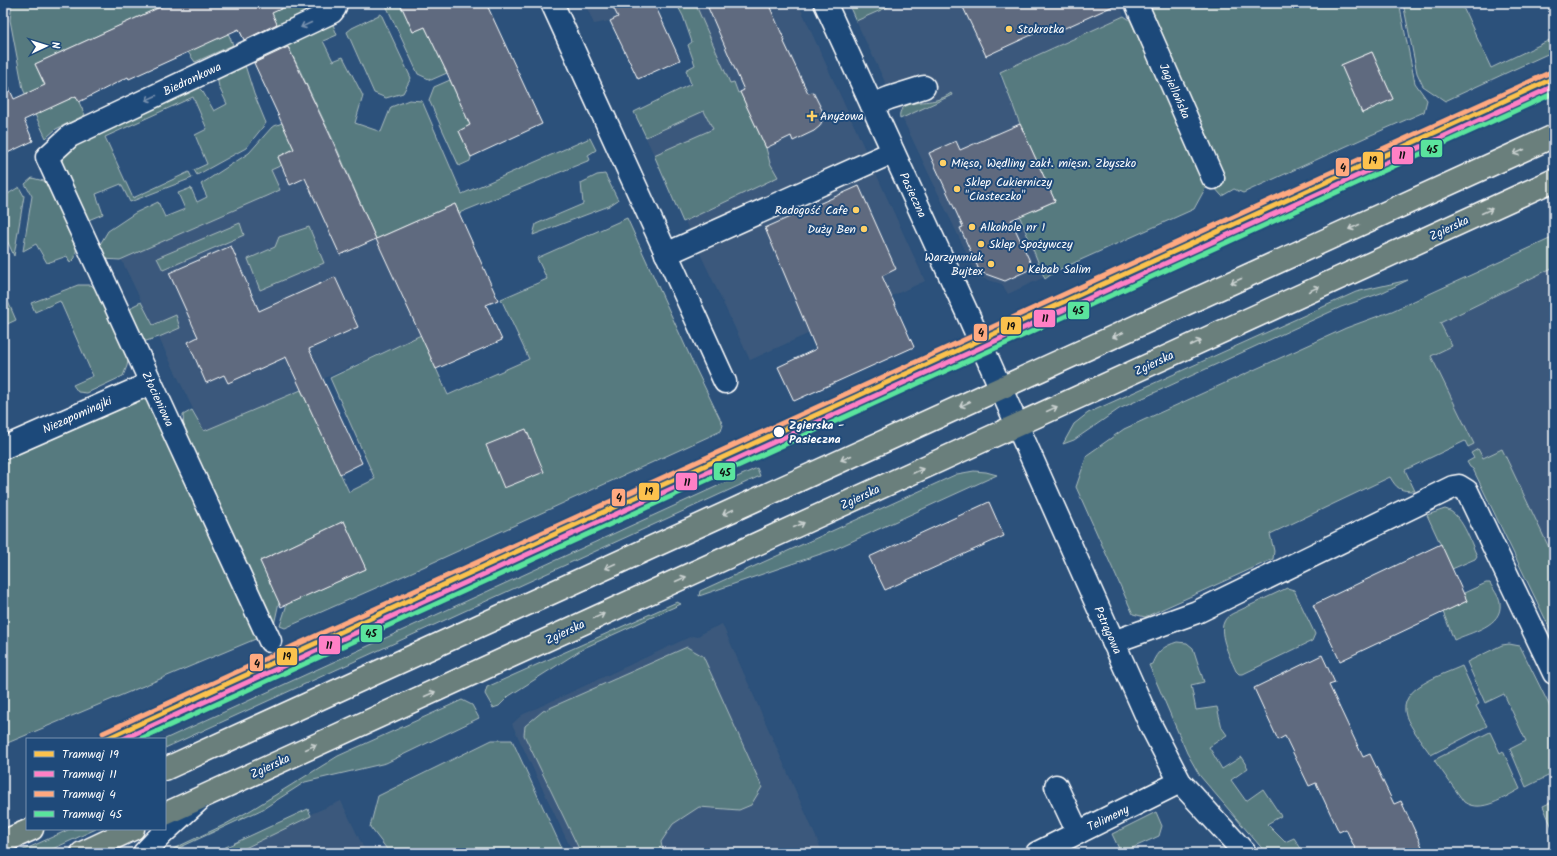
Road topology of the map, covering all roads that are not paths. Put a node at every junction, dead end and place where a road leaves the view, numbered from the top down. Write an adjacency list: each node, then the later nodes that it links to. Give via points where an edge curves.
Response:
1 (335, 3): 9 (street, Biedronkowa, one-way to 9, via 332,12 70,136)
2 (552, 3): 12 (street)
3 (825, 3): 6 (street, Pasieczna)
4 (1136, 3): 10 (street, Jagiellońska)
5 (924, 87): 6 (street)
6 (872, 105): 8 (street, Pasieczna)
7 (1554, 136): 15 (main road, one-way to 15)
8 (893, 152): 12 (street); 15 (street, Pasieczna)
9 (47, 157): 14 (street, Złocieniowa)
10 (1213, 178)
11 (1554, 180): 16 (main road, Zgierska, one-way to 11)
12 (666, 254): 13 (street)
13 (725, 382)
14 (151, 383): 17 (street, Niezapominajki); 18 (street, Złocieniowa)
15 (1000, 388): 16 (street, Pstrągowa); 21 (main road, one-way to 21)
16 (1017, 426): 19 (street, Pstrągowa); 24 (main road, Zgierska, one-way to 16)
17 (3, 448)
18 (270, 641)
19 (1113, 642): 20 (street, via 1197,612 1459,486 1467,491); 22 (street, Pstrągowa, via 1150,724)
20 (1554, 673)
21 (166, 769)
22 (1180, 782): 28 (street, Telimeny); 33 (street, Pstrągowa)
23 (1056, 786): 28 (street)
24 (205, 795): 25 (main road, Zgierska); 31 (street)
25 (166, 814)
26 (30, 830): 29 (main road)
27 (131, 830): 30 (main road)
28 (1078, 833): 32 (street, Telimeny)
29 (3, 842)
30 (82, 853)
31 (144, 853)
32 (1036, 853)
33 (1245, 853)

